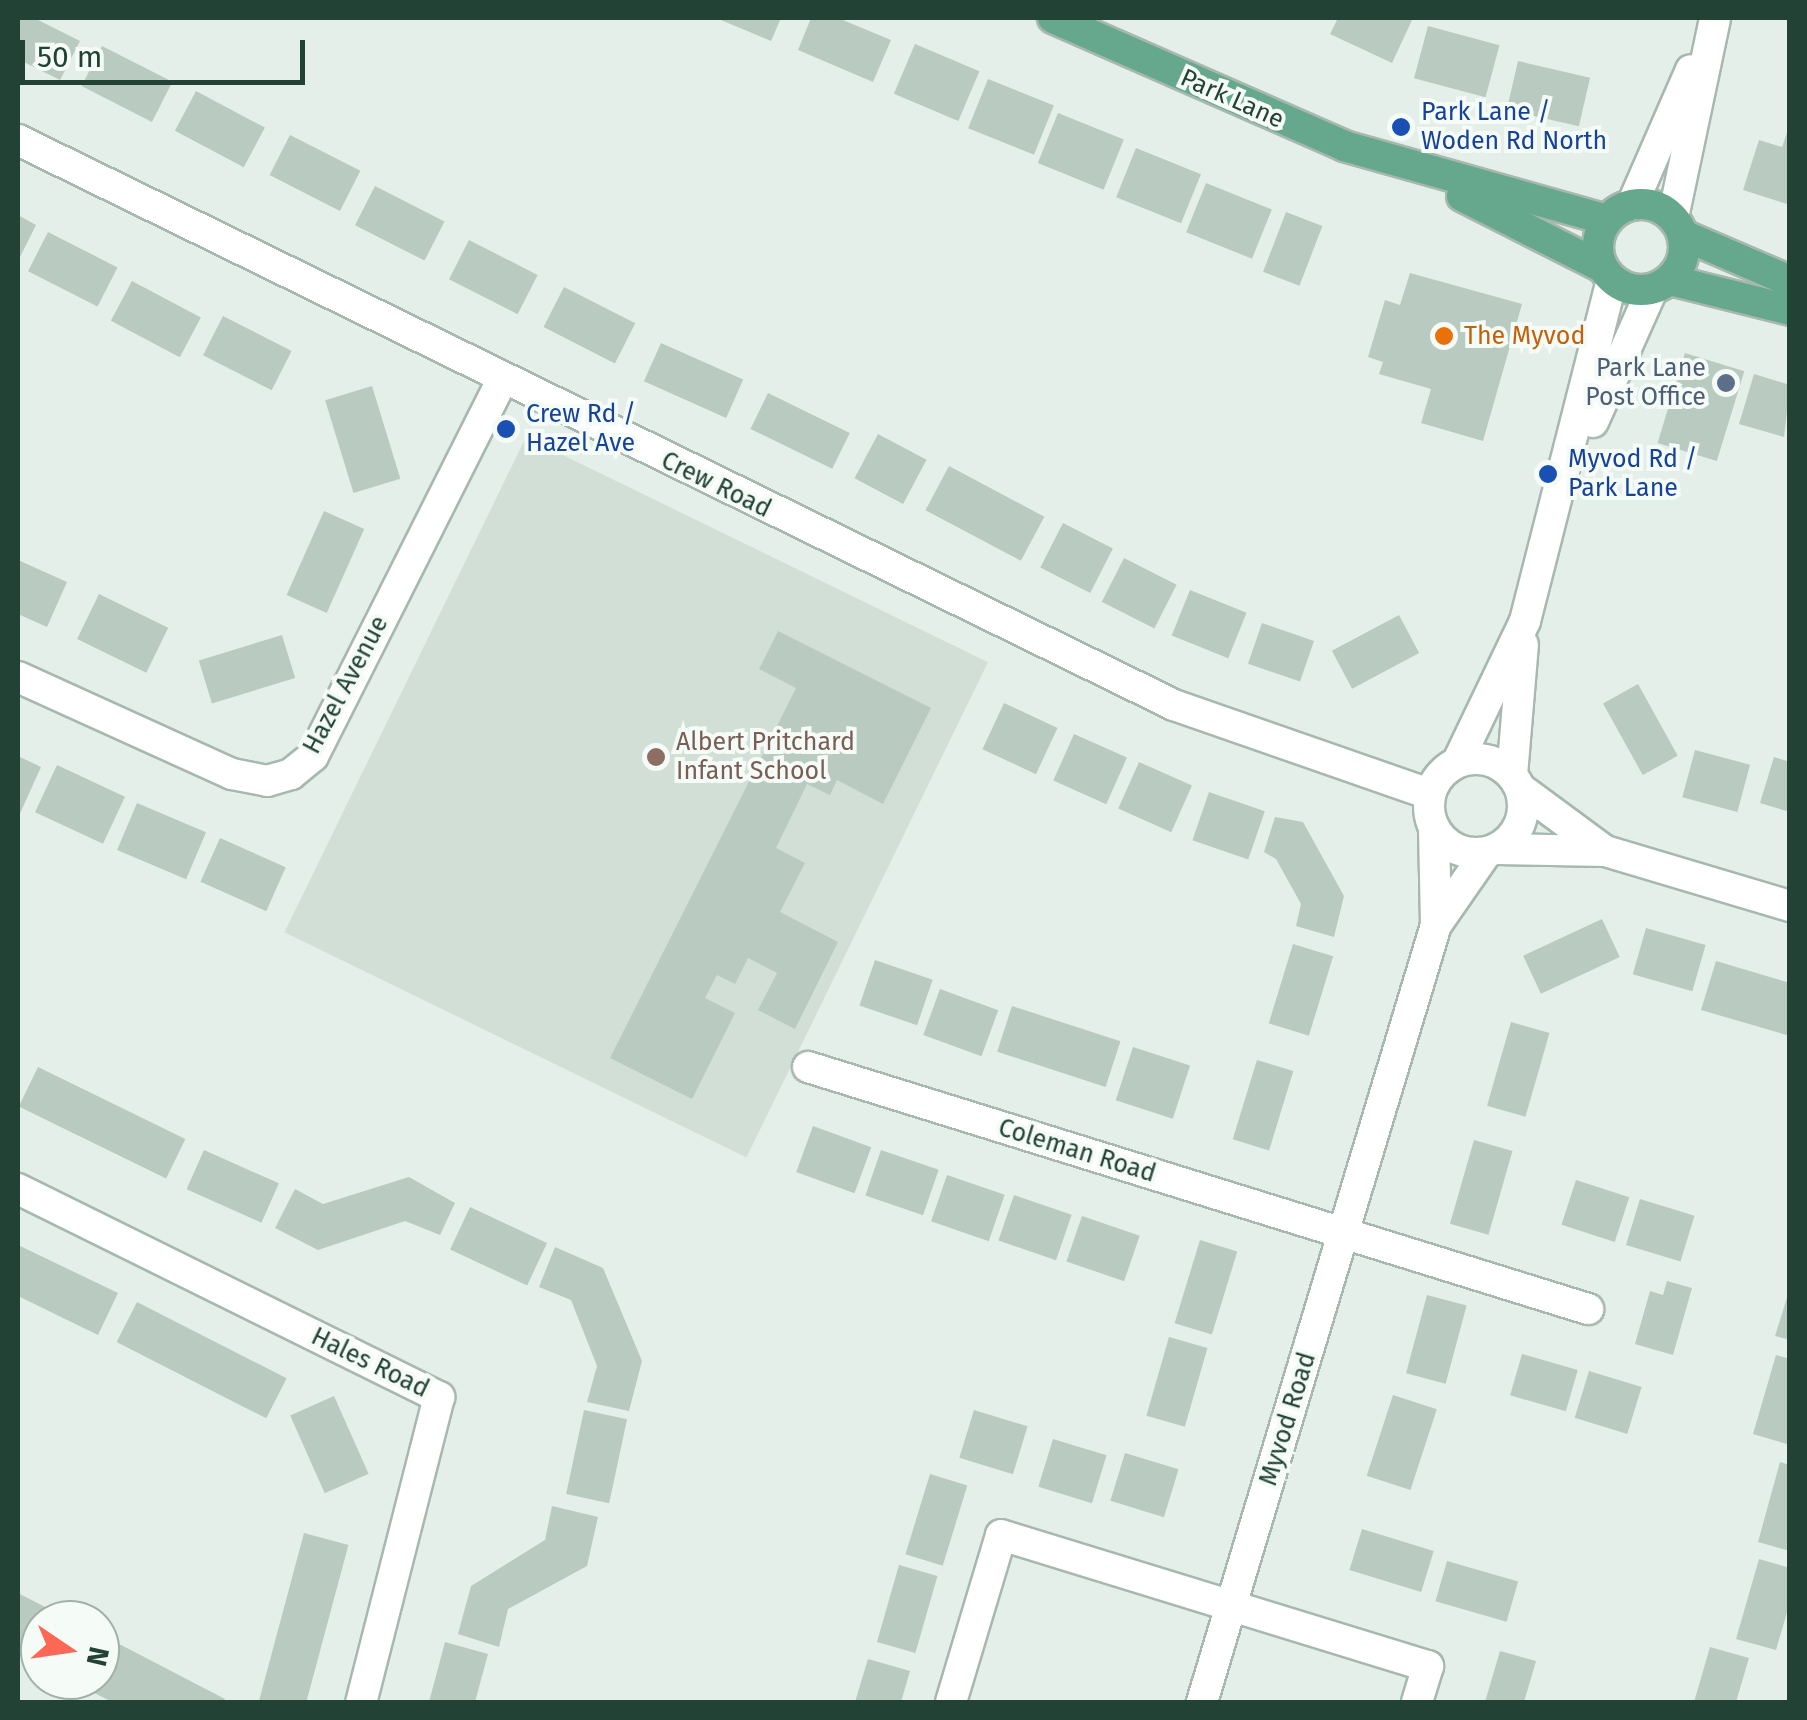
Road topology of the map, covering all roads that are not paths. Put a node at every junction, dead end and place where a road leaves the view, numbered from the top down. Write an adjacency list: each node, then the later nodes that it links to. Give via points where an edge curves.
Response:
1 (1053, 18): 4 (main road, Park Lane, via 1235,102)
2 (1714, 18): 5 (street); 6 (street)
3 (18, 140): 11 (street, Crew Road)
4 (1414, 171): 5 (main road, Park Lane); 7 (main road, Park Lane)
5 (1620, 212): 6 (main road, via 1660,208); 7 (main road, via 1600,235)
6 (1678, 226): 8 (main road); 9 (main road, via 1684,251)
7 (1607, 274): 9 (main road); 12 (street)
8 (1790, 281)
9 (1661, 285): 10 (main road); 12 (street)
10 (1790, 310)
11 (502, 381): 14 (street, Hazel Avenue, via 313,756 291,774 267,781 232,774); 17 (street, Crew Road, via 1174,705)
12 (1565, 484): 13 (street)
13 (1525, 621): 15 (street); 16 (street)
14 (18, 677)
15 (1458, 762): 16 (street, via 1494,762); 17 (street)
16 (1516, 782): 19 (street, via 1520,826); 20 (street)
17 (1430, 794): 18 (street)
18 (1434, 829): 19 (street, via 1452,847); 22 (street, Myvod Road)
19 (1491, 851): 20 (street); 22 (street, Myvod Road)
20 (1605, 851): 21 (street)
21 (1790, 906)
22 (1436, 925): 25 (street, Myvod Road)
23 (808, 1067): 25 (street, Coleman Road)
24 (18, 1189): 28 (street, Hales Road, via 439,1397)
25 (1345, 1234): 26 (street); 27 (street, Myvod Road)
26 (1588, 1309)
27 (1232, 1604): 29 (street, via 1001,1535); 30 (street, Myvod Road); 31 (street, via 1428,1666)
28 (361, 1702)
29 (951, 1702)
30 (1202, 1702)
31 (1417, 1702)

